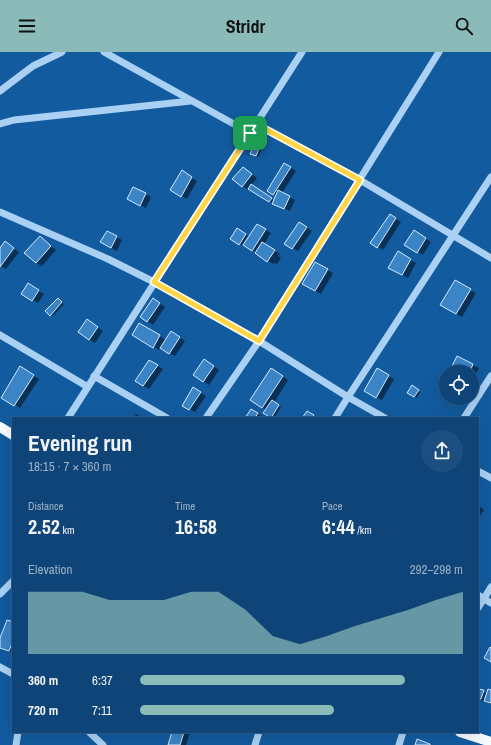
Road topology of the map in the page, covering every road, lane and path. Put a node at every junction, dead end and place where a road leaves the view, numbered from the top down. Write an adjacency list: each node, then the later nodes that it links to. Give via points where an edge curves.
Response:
1 (62, 52): 5 (street, via 33,66)
2 (104, 52): 6 (street)
3 (302, 52): 8 (street)
4 (440, 52): 11 (street)
5 (0, 91)
6 (191, 101): 7 (street, via 14,120); 9 (street)
7 (0, 124)
8 (256, 124): 9 (street); 11 (street)
9 (250, 133): 15 (street)
10 (491, 176): 13 (street)
11 (360, 180): 13 (street); 17 (street)
12 (0, 212): 15 (street)
13 (453, 235): 14 (street); 21 (street)
14 (491, 258)
15 (154, 282): 17 (street); 18 (street)
16 (0, 335): 20 (street)
17 (259, 341): 21 (street); 24 (street)
18 (94, 376): 20 (street); 23 (street)
19 (491, 376): 27 (street)
20 (88, 387): 22 (street)
21 (348, 397): 25 (street); 26 (street)
22 (69, 417)
23 (165, 417)
24 (207, 417)
25 (336, 417)
26 (382, 417)
27 (465, 417)
28 (0, 426): 29 (main road)
29 (12, 433)
30 (479, 472): 31 (street)
31 (491, 478)
32 (12, 582): 34 (street)
33 (491, 587): 35 (street)
34 (0, 594)
35 (481, 597): 36 (street)
36 (491, 603)
37 (0, 667): 38 (street)
38 (12, 673)
39 (18, 733): 45 (street)
40 (90, 733): 46 (street)
41 (259, 733): 47 (street)
42 (403, 733): 48 (street)
43 (463, 733): 44 (main road)
44 (491, 742)
45 (16, 745)
46 (103, 745)
47 (254, 745)
48 (399, 745)

